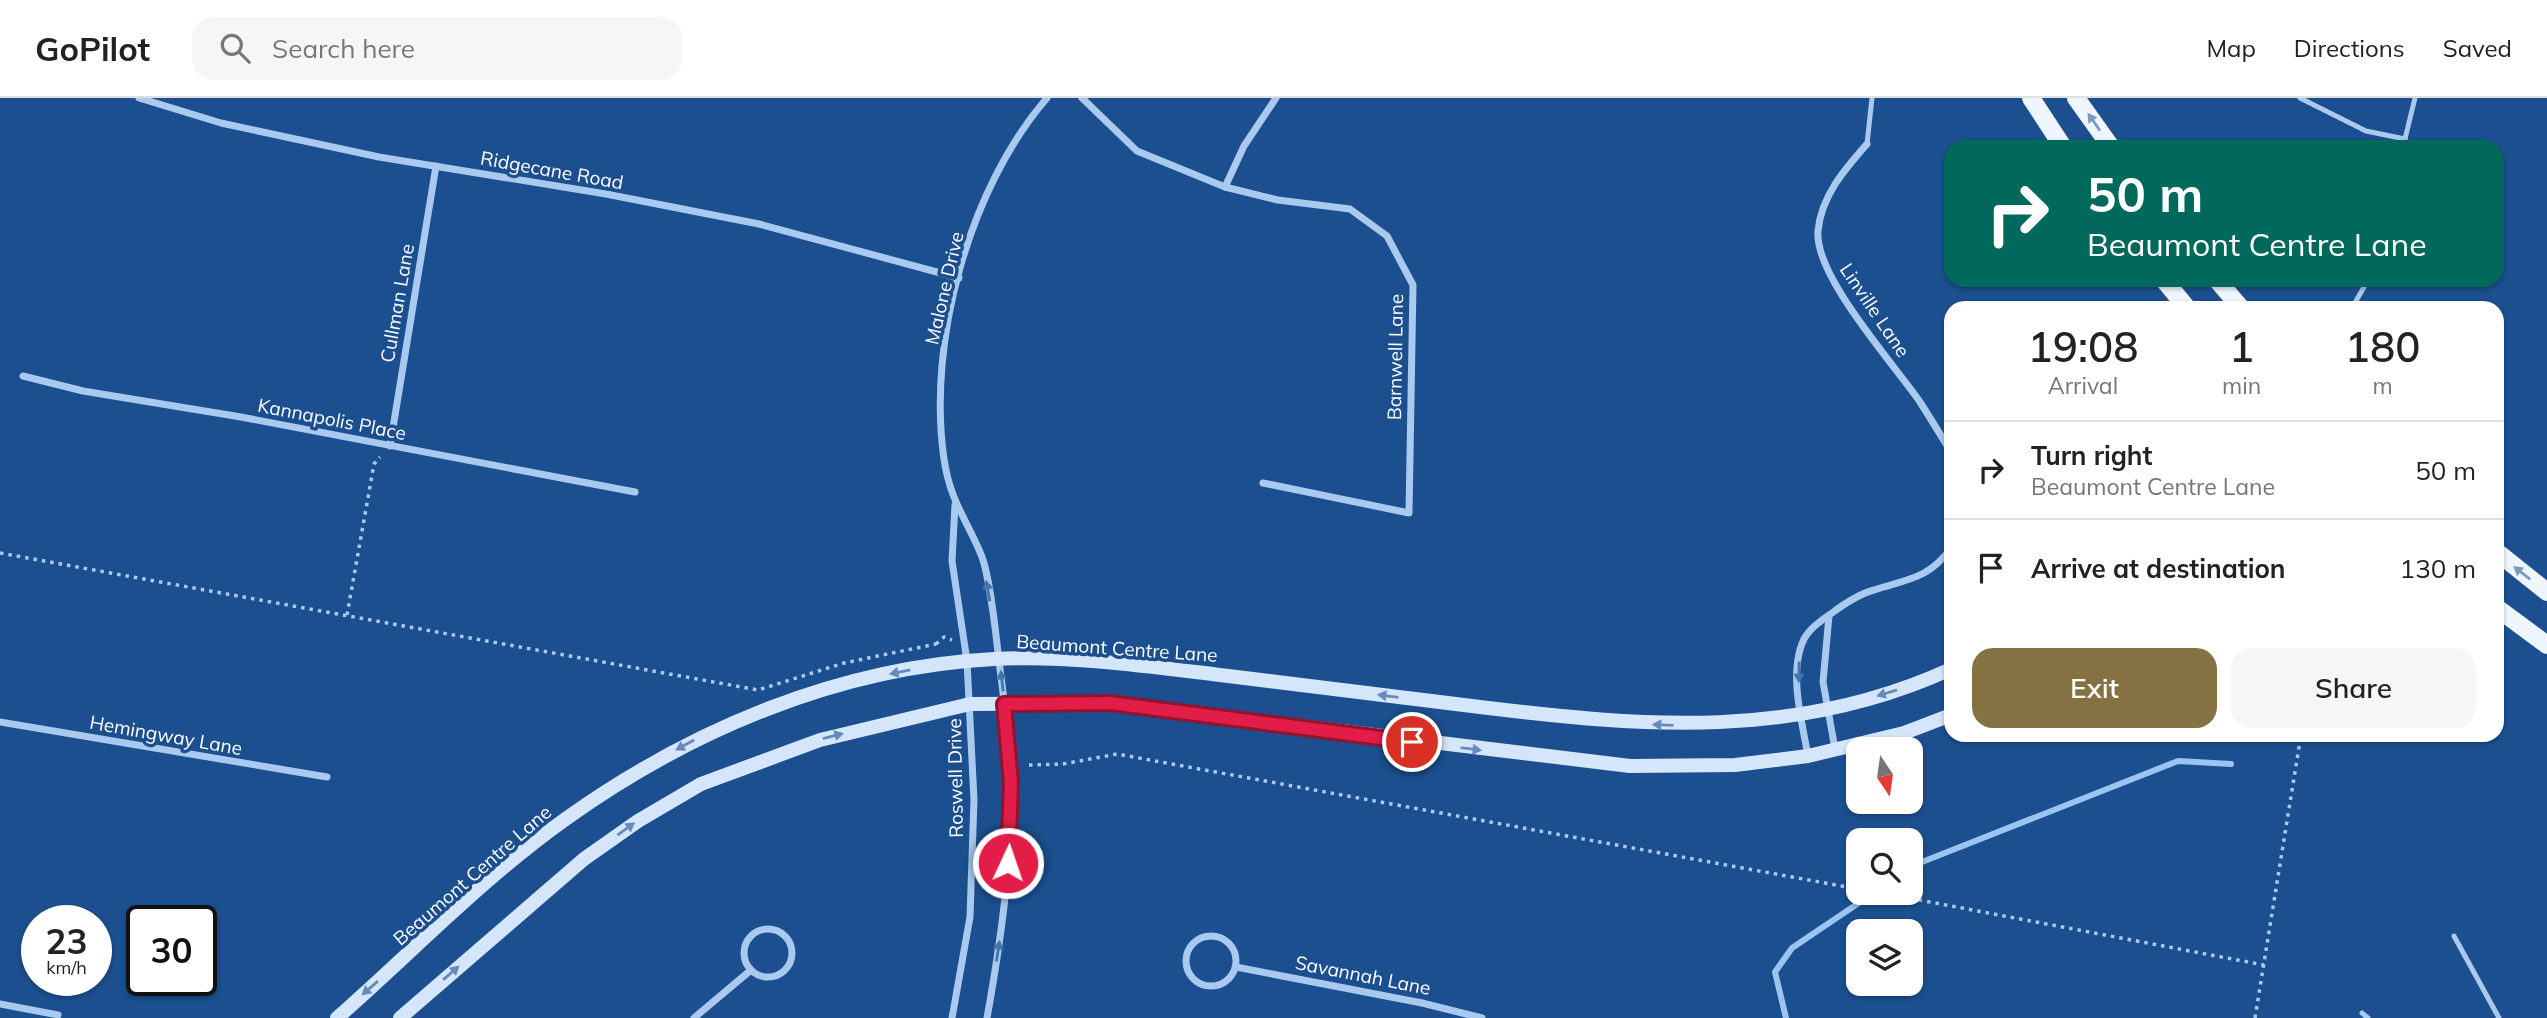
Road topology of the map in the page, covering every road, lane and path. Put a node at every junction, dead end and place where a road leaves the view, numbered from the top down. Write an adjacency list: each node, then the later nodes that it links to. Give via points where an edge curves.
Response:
1 (139, 98): 14 (street, Ridgecane Road, via 221,124)
2 (1046, 98): 16 (street, Malone Drive, via 991,185)
3 (1082, 98): 15 (street, Barnwell Lane, via 1137,152)
4 (1276, 98): 15 (street, via 1244,146)
5 (1872, 98): 13 (lane)
6 (2031, 98): 11 (main road)
7 (2076, 98): 12 (main road, one-way to 7)
8 (2300, 98): 10 (lane, via 2366,131)
9 (2415, 98): 10 (lane)
10 (2405, 139)
11 (2058, 140)
12 (2106, 140)
13 (1867, 144): 22 (street, Linville Lane, via 1830,191 1818,231 1822,257 1837,288)
14 (436, 166): 16 (street, Ridgecane Road, via 759,224); 23 (street, Cullman Lane)
15 (1225, 187): 24 (street, Barnwell Lane, via 1278,200 1350,209 1387,236 1413,285 1409,513)
16 (959, 278): 26 (street, Malone Drive, via 945,343 941,396 944,459)
17 (2170, 287): 19 (main road)
18 (2223, 287): 20 (main road)
19 (2181, 301)
20 (2235, 301)
21 (23, 376): 23 (street, Kannapolis Place)
22 (1944, 441)
23 (390, 446): 25 (street, Kannapolis Place); 32 (path, via 374,464)
24 (1263, 483)
25 (635, 492)
26 (955, 504): 38 (street, Malone Drive, one-way to 26, via 982,554); 39 (street, Malone Drive, via 952,561)
27 (0, 553): 32 (path)
28 (1944, 558): 33 (street, via 1909,582 1872,590)
29 (2504, 558): 30 (main road, one-way to 29)
30 (2547, 592)
31 (2504, 613): 36 (main road)
32 (347, 615): 35 (path, via 758,690 844,663)
33 (1829, 615): 43 (street, via 1823,663); 44 (street, one-way to 44, via 1805,638 1799,655)
34 (955, 641): 35 (path, via 944,637)
35 (936, 644): 37 (path)
36 (2547, 645)
37 (942, 656)
38 (999, 659): 39 (street, Beaumont Centre Lane); 41 (street, Malone Drive, one-way to 38); 44 (street, Beaumont Centre Lane, one-way to 38, via 1735,724 1630,724 1160,667)
39 (967, 661): 42 (street, Malone Drive); 61 (street, Beaumont Centre Lane, one-way to 61, via 839,684 708,733 651,764 565,819)
40 (1944, 672): 43 (street, Beaumont Centre Lane, one-way to 43, via 1890,692)
41 (1004, 704): 42 (street); 49 (street, one-way to 49, via 1123,704 1630,766 1735,765); 65 (street, one-way to 41, via 1005,908 1010,841 1011,783)
42 (970, 705): 62 (street, one-way to 42, via 584,859 701,784 820,740); 64 (street, Roswell Drive, via 974,800 970,917)
43 (1826, 708): 44 (street, Beaumont Centre Lane); 48 (street)
44 (1801, 713): 49 (street)
45 (1944, 718): 48 (street)
46 (0, 722): 51 (street, Hemingway Lane)
47 (2300, 742): 55 (path)
48 (1835, 750): 49 (street)
49 (1808, 756)
50 (1030, 765): 52 (path, via 1117,754)
51 (327, 777)
52 (1846, 887)
53 (1923, 901): 55 (path)
54 (2454, 936): 69 (lane)
55 (2264, 965): 67 (path)
56 (1236, 967): 56 (street, via 1234,949 1222,937 1204,936 1186,955 1187,971 1205,985 1228,980); 66 (street, Savannah Lane)
57 (751, 970): 57 (street, via 766,977 782,973 792,951 785,936 772,929 751,936 744,957); 63 (street)
58 (0, 1004): 60 (street)
59 (2362, 1013): 68 (lane)
60 (58, 1015)
61 (337, 1018)
62 (400, 1018)
63 (694, 1018)
64 (952, 1018)
65 (987, 1018)
66 (1482, 1018)
67 (2255, 1018)
68 (2368, 1018)
69 (2499, 1018)

